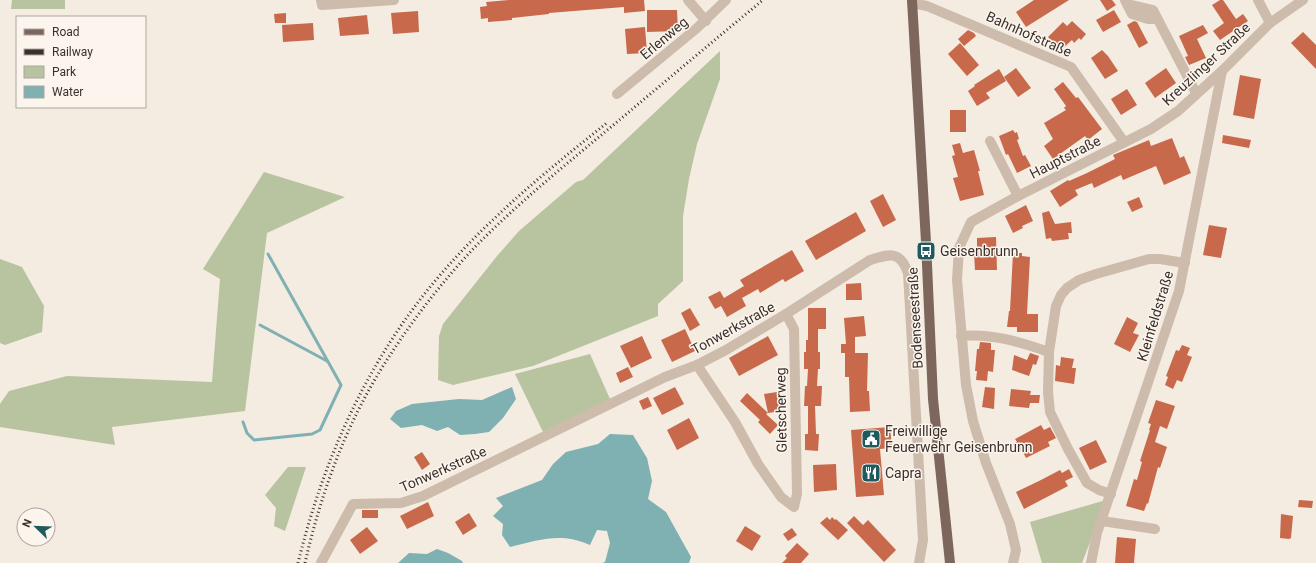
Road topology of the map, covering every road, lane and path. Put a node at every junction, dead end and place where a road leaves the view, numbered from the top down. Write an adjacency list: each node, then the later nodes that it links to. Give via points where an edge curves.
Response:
1 (394, 0): 8 (street)
2 (688, 0): 10 (street)
3 (726, 0): 10 (street, Erlenweg)
4 (1258, 0): 11 (street)
5 (1303, 0): 11 (street, Kreuzlinger Straße)
6 (912, 2): 9 (street, Bahnhofstraße); 28 (main road, Bodenseestraße, via 933,399)
7 (1126, 2): 13 (street, via 1153,10)
8 (321, 3)
9 (927, 3): 16 (street, Bahnhofstraße, via 1071,67)
10 (706, 20): 14 (street, Erlenweg)
11 (1270, 23): 12 (street, Kreuzlinger Straße)
12 (1222, 71): 13 (street, Kreuzlinger Straße); 18 (street, Kleinfeldstraße)
13 (1196, 93): 16 (street, Kreuzlinger Straße, via 1178,111 1152,129)
14 (617, 94)
15 (990, 141): 17 (street, Hauptstraße)
16 (1124, 142): 17 (street, Hauptstraße)
17 (1018, 196): 20 (street, Hauptstraße, via 971,222 959,248 957,280)
18 (1185, 263): 21 (street, via 1149,259 1079,280 1067,288 1056,306); 23 (street, Kleinfeldstraße, via 1179,291)
19 (786, 314): 22 (street, Tonwerkstraße); 22 (street, Gletscherweg, via 794,330 797,494 794,507 781,497 758,464 735,422); 27 (street, Tonwerkstraße, via 870,260 895,256 904,263 908,273 923,540)
20 (961, 336): 21 (street, via 976,334 1014,340); 29 (street, Hauptstraße, via 973,421 1010,524 1016,550)
21 (1049, 352): 23 (street, via 1050,412 1087,483)
22 (697, 365): 26 (street, Tonwerkstraße, via 665,377 423,496 401,503 353,504)
23 (1111, 494): 24 (street, Kleinfeldstraße)
24 (1102, 521): 25 (street); 30 (street, Kleinfeldstraße)
25 (1155, 529)
26 (321, 563)
27 (919, 563)
28 (950, 563)
29 (1013, 563)
30 (1090, 563)

